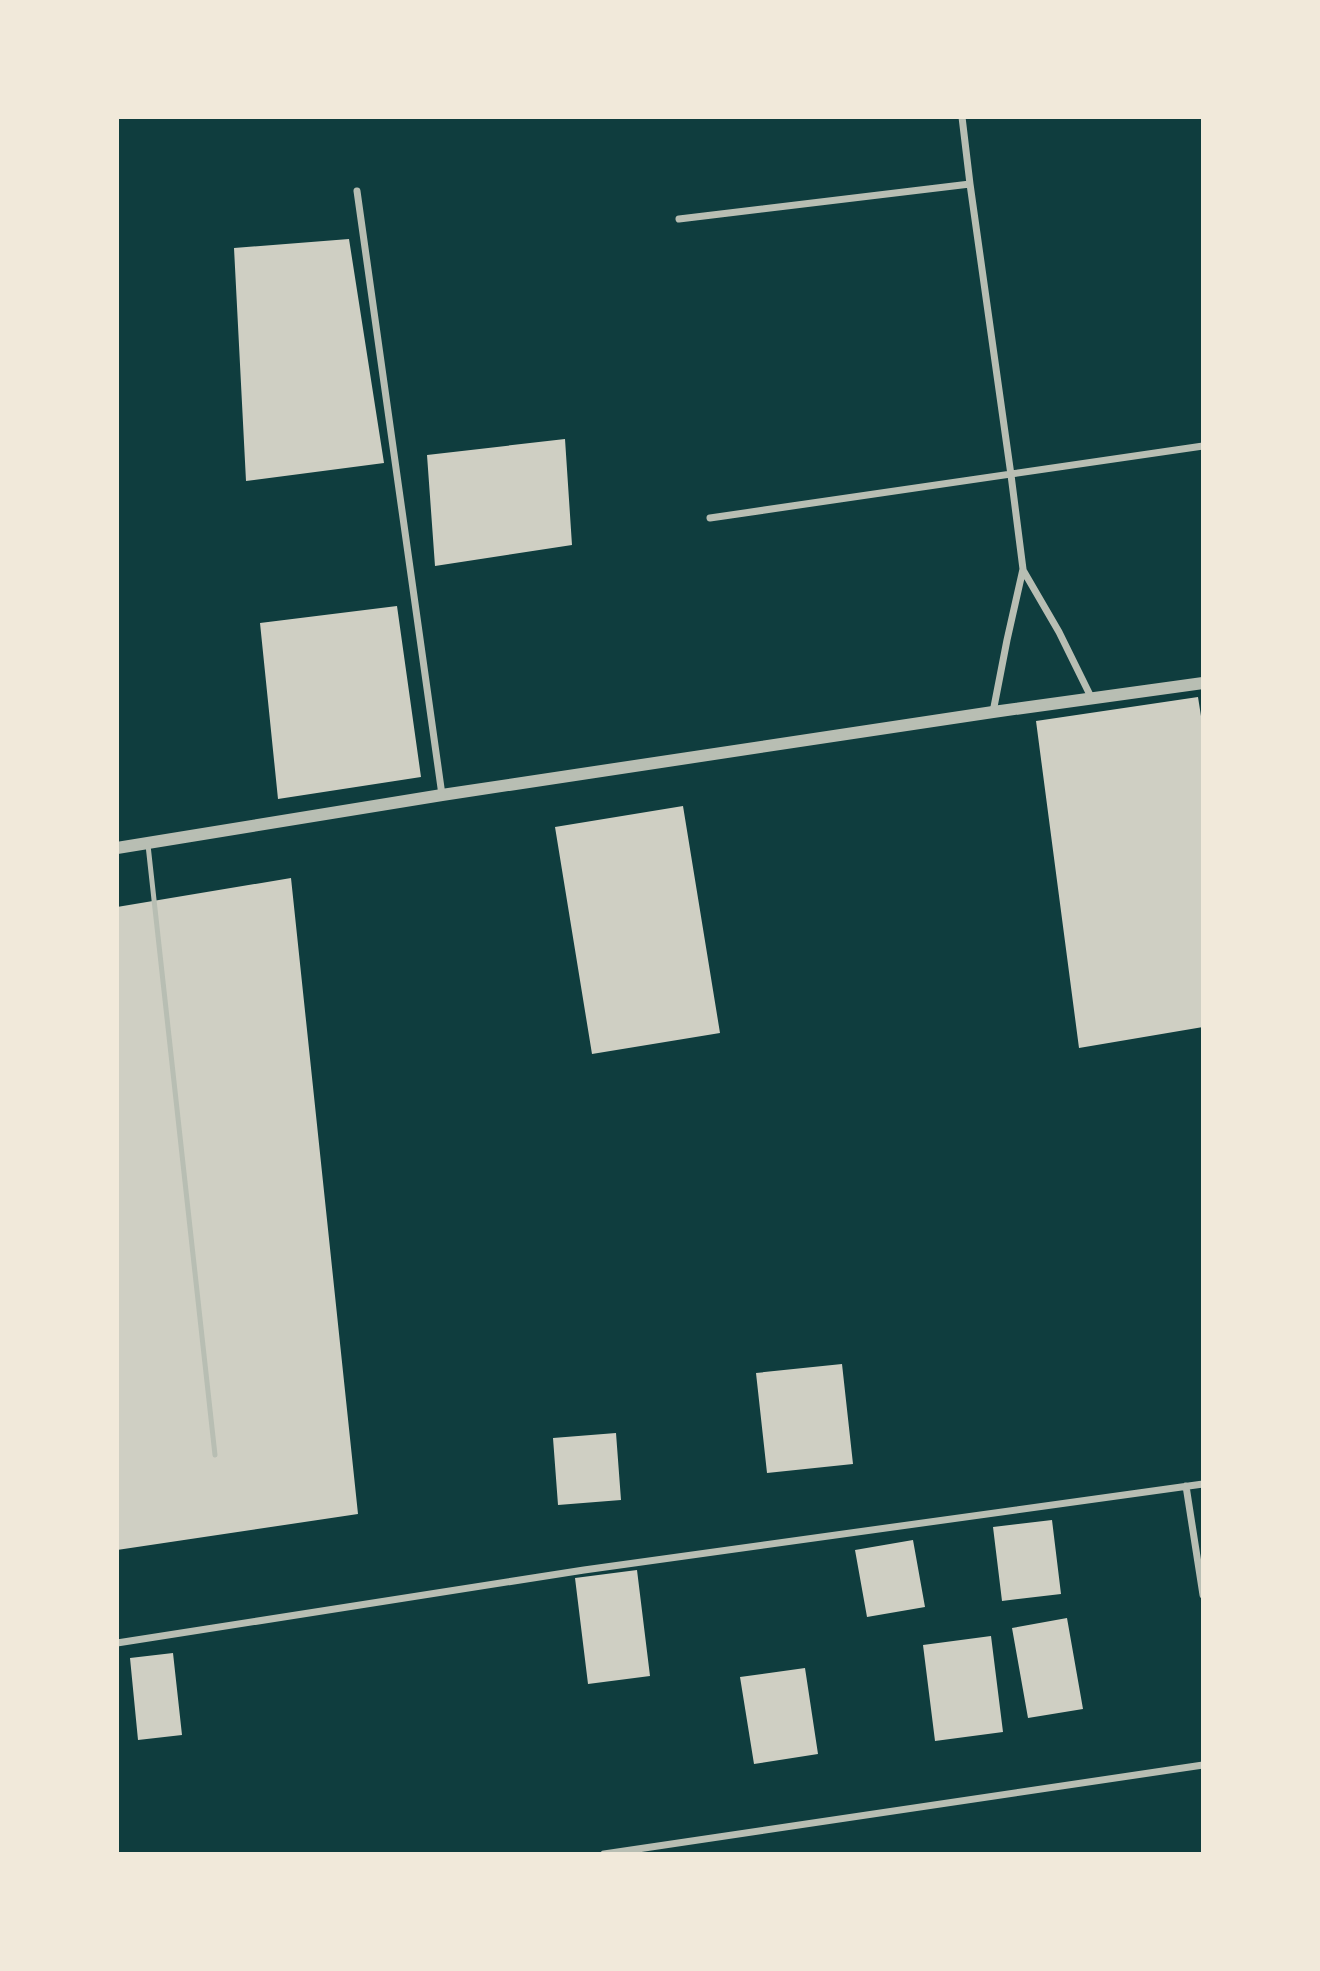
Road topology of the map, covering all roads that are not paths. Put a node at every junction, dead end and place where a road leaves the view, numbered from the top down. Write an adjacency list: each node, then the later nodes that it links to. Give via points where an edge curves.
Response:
1 (962, 117): 2 (street)
2 (970, 184): 4 (street); 6 (street)
3 (357, 191): 12 (street)
4 (679, 219)
5 (1203, 446): 6 (street)
6 (1012, 475): 7 (street); 8 (street)
7 (710, 518)
8 (1023, 569): 10 (street); 11 (street)
9 (1203, 683): 10 (street)
10 (1092, 699): 11 (street)
11 (993, 712): 12 (street)
12 (442, 795): 13 (street)
13 (148, 842): 14 (street); 15 (lane)
14 (117, 848)
15 (215, 1455)
16 (1203, 1484): 17 (street)
17 (1186, 1486): 18 (street); 19 (street, via 584,1570)
18 (1203, 1595)
19 (117, 1643)
20 (1203, 1765): 21 (street)
21 (604, 1854)

